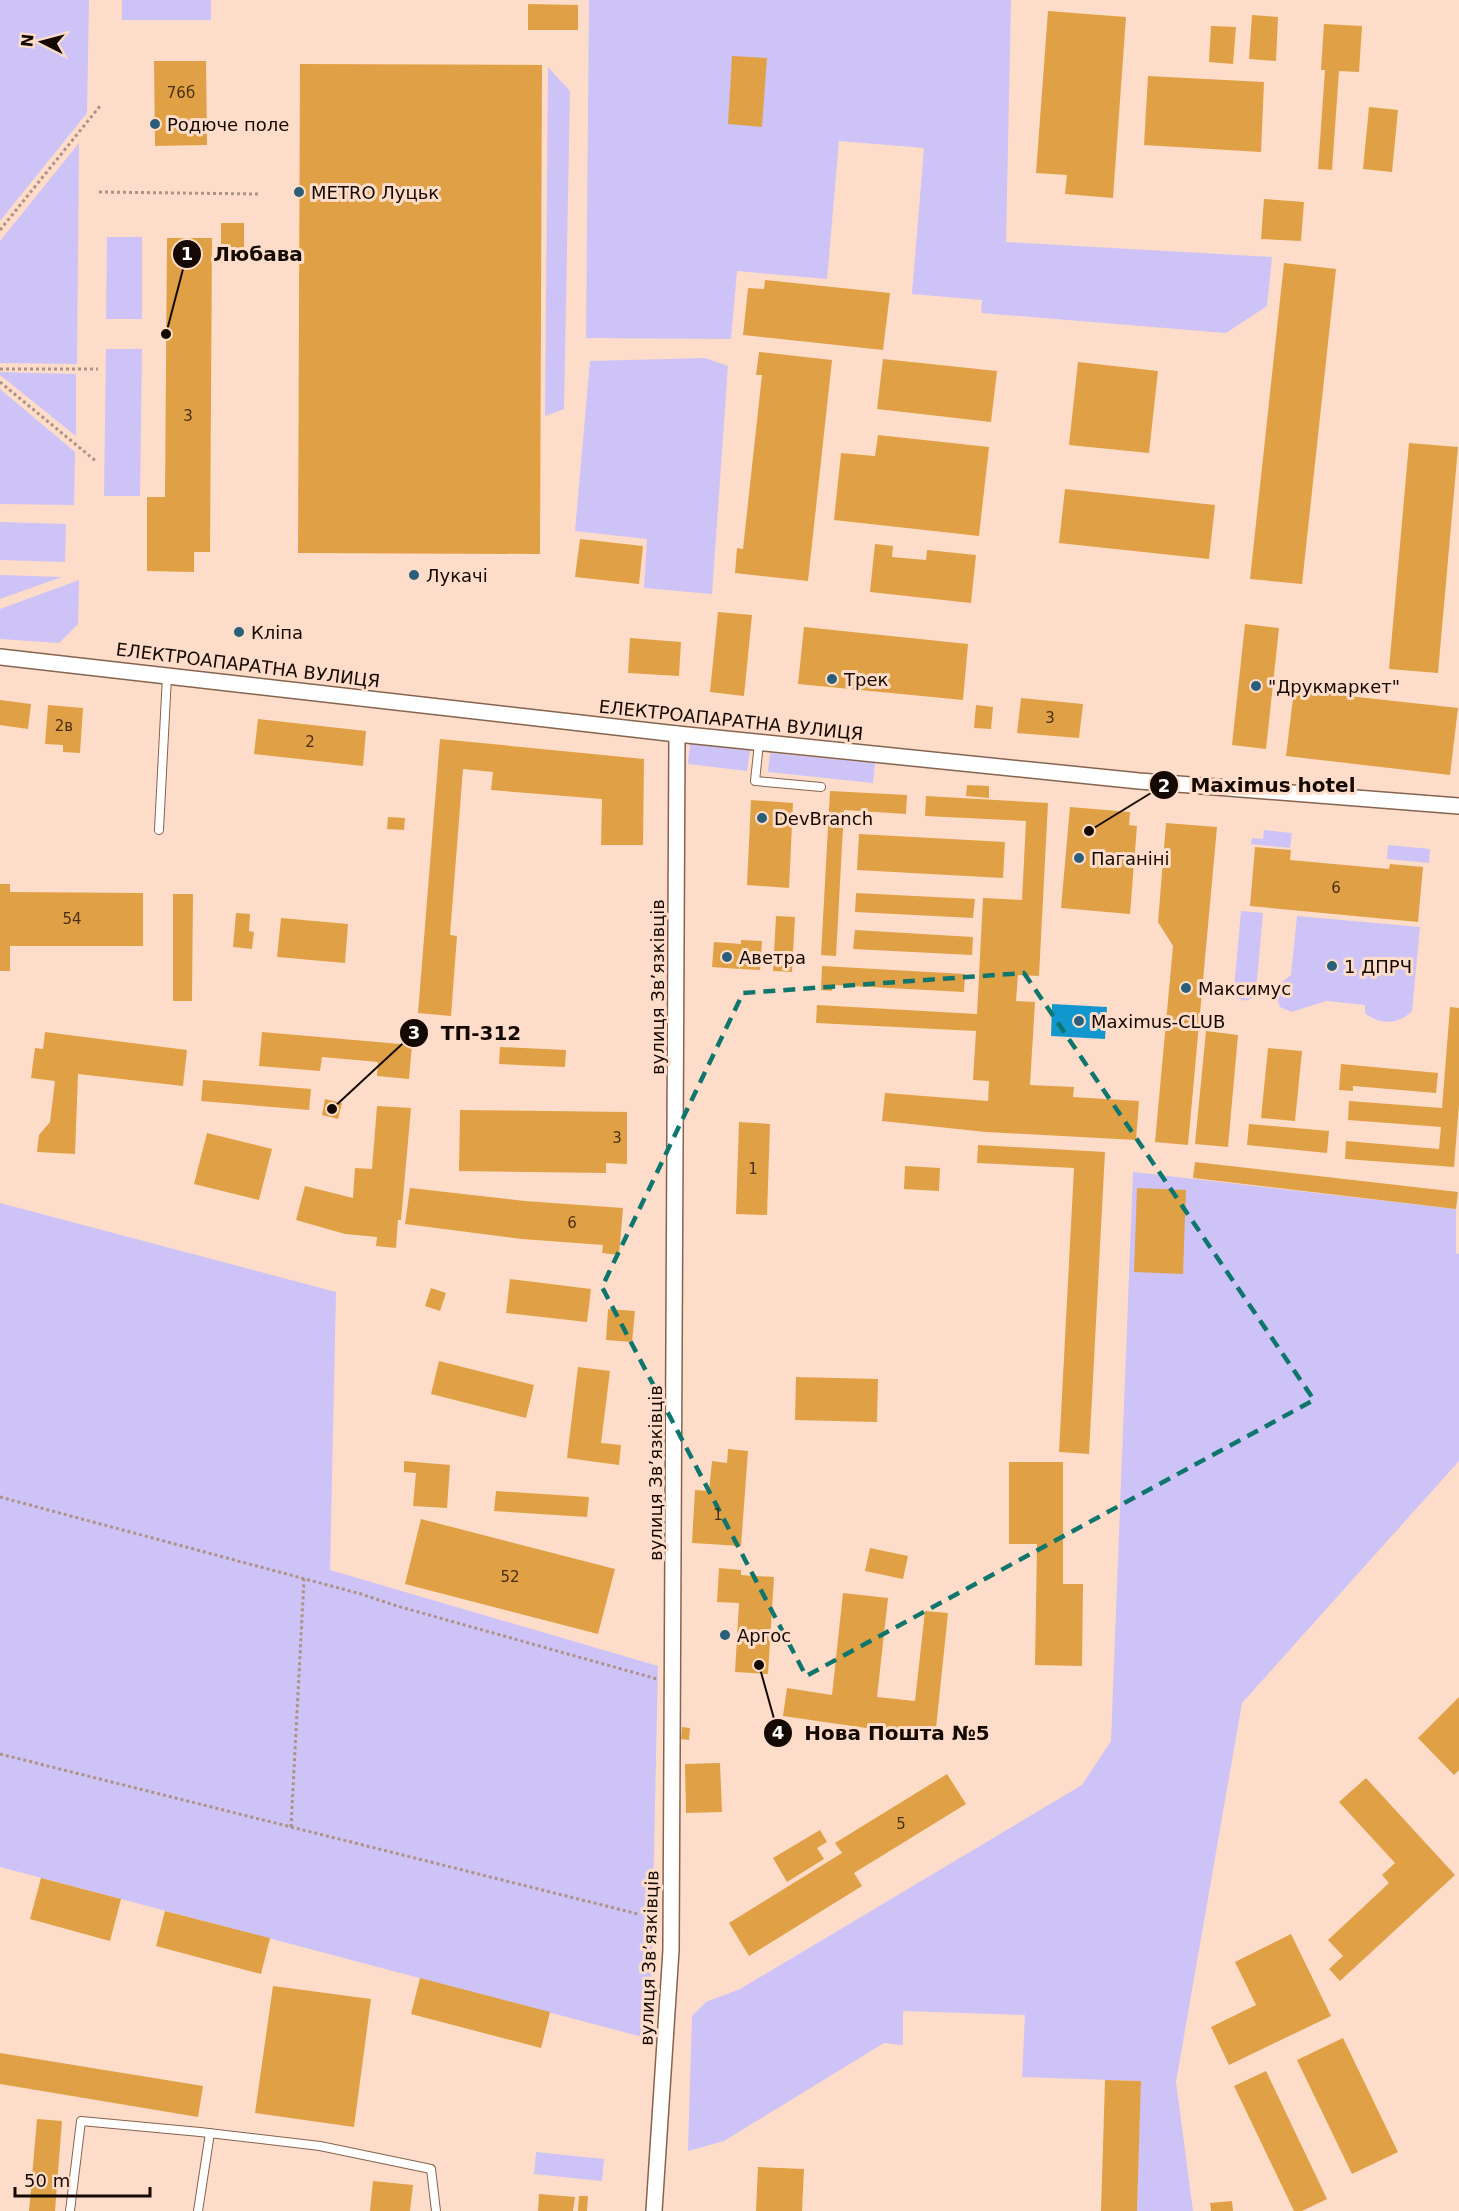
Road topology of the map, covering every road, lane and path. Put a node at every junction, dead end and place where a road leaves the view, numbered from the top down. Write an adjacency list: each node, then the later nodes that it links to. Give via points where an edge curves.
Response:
1 (100, 106): 4 (path)
2 (99, 192): 3 (path)
3 (258, 194)
4 (0, 230)
5 (0, 369): 6 (path)
6 (98, 369)
7 (0, 382): 8 (path)
8 (97, 462)
9 (0, 657): 10 (street, ЕЛЕКТРОАПАРАТНА ВУЛИЦЯ)
10 (167, 676): 11 (street, ЕЛЕКТРОАПАРАТНА ВУЛИЦЯ); 15 (lane)
11 (677, 734): 12 (street, ЕЛЕКТРОАПАРАТНА ВУЛИЦЯ); 18 (street, вулиця Звʼязківців)
12 (759, 743): 13 (lane, via 755,781); 14 (street, ЕЛЕКТРОАПАРАТНА ВУЛИЦЯ, via 1139,781)
13 (821, 787)
14 (1459, 806)
15 (159, 830)
16 (0, 1497): 17 (path)
17 (303, 1579): 18 (path); 20 (path)
18 (673, 1683): 26 (street, вулиця Звʼязківців, via 671,1950)
19 (0, 1754): 20 (path)
20 (291, 1827): 21 (path)
21 (638, 1914)
22 (210, 2133): 23 (lane, via 81,2121); 24 (lane); 25 (lane, via 320,2146 431,2169)
23 (70, 2211)
24 (198, 2211)
25 (436, 2211)
26 (654, 2211)

